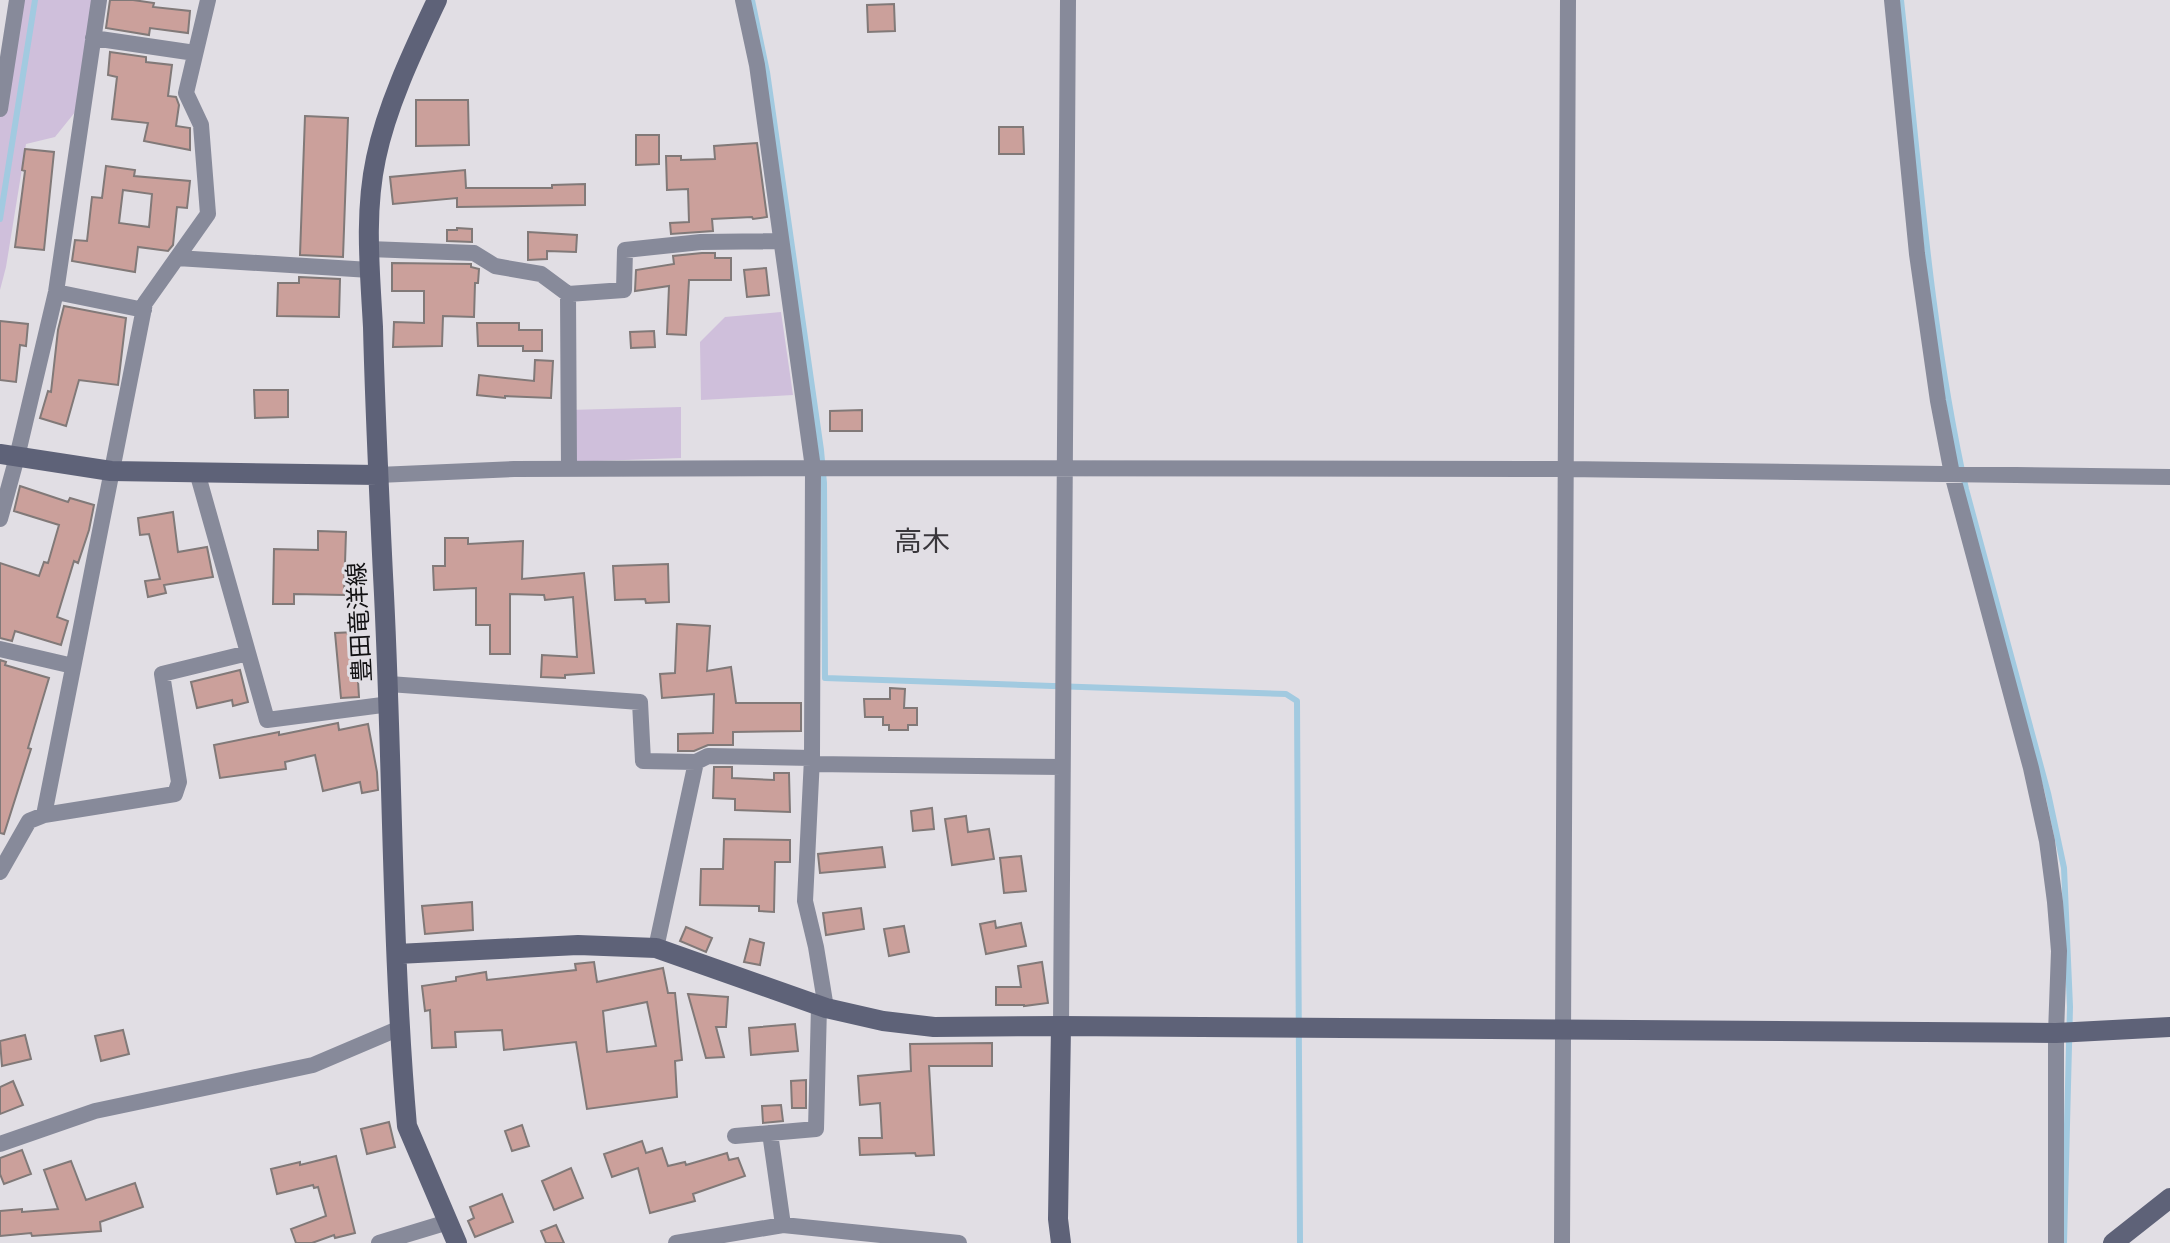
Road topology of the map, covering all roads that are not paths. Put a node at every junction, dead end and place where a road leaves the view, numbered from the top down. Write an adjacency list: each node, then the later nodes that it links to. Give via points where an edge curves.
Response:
1 (17, 0): 11 (street)
2 (99, 0): 9 (street)
3 (208, 0): 10 (street)
4 (437, 0): 14 (street, 豊田竜洋線, via 388,114 376,157 369,206)
5 (743, 0): 12 (street)
6 (1068, 0): 21 (street)
7 (1568, 0): 22 (street)
8 (1892, 0): 25 (street, via 1917,254)
9 (93, 38): 10 (street); 15 (street)
10 (195, 53): 13 (street, via 186,93 201,125 208,214)
11 (0, 109)
12 (781, 241): 16 (street, via 625,250 624,290); 19 (street)
13 (177, 258): 14 (street); 17 (street)
14 (370, 259): 16 (street, via 474,253 495,266 541,274); 26 (street, 豊田竜洋線)
15 (56, 292): 17 (street); 18 (street)
16 (568, 294): 20 (street)
17 (144, 310): 23 (street)
18 (8, 456): 23 (street); 28 (street)
19 (813, 468): 20 (street); 21 (street); 33 (street)
20 (569, 469): 26 (street)
21 (1064, 469): 22 (street); 35 (street)
22 (1565, 469): 25 (street); 44 (street)
23 (111, 471): 24 (street); 31 (street)
24 (197, 472): 26 (street); 30 (street)
25 (1952, 474): 27 (street); 45 (street, via 2047,841 2059,951)
26 (378, 475): 32 (street, 豊田竜洋線)
27 (2170, 477)
28 (0, 519)
29 (0, 649): 31 (street)
30 (248, 653): 32 (street, via 267,720); 36 (street, via 162,674 179,782 175,794)
31 (73, 666): 36 (street)
32 (389, 694): 34 (street, via 640,702 643,761); 39 (street, 豊田竜洋線)
33 (812, 761): 34 (street, via 708,756); 35 (street); 40 (street, via 805,901)
34 (696, 762): 38 (street)
35 (1062, 767): 41 (street)
36 (44, 815): 37 (street, via 29,821)
37 (0, 872)
38 (656, 948): 39 (street, via 578,945); 40 (street)
39 (397, 954): 43 (street, 豊田竜洋線)
40 (822, 1007): 41 (street, via 934,1027); 46 (street, via 816,1129)
41 (1061, 1026): 44 (street); 56 (street)
42 (2170, 1027): 45 (street)
43 (400, 1028): 48 (street, via 313,1065 95,1111); 50 (street, 豊田竜洋線, via 407,1126)
44 (1563, 1030): 45 (street); 57 (street)
45 (2056, 1033): 58 (street)
46 (770, 1133): 47 (street); 51 (street)
47 (735, 1136)
48 (0, 1144)
49 (2170, 1198): 59 (street)
50 (448, 1222): 52 (street); 53 (street, 豊田竜洋線)
51 (783, 1225): 54 (street); 55 (street)
52 (379, 1243)
53 (457, 1243)
54 (676, 1243)
55 (959, 1243)
56 (1061, 1243)
57 (1562, 1243)
58 (2056, 1243)
59 (2113, 1243)

